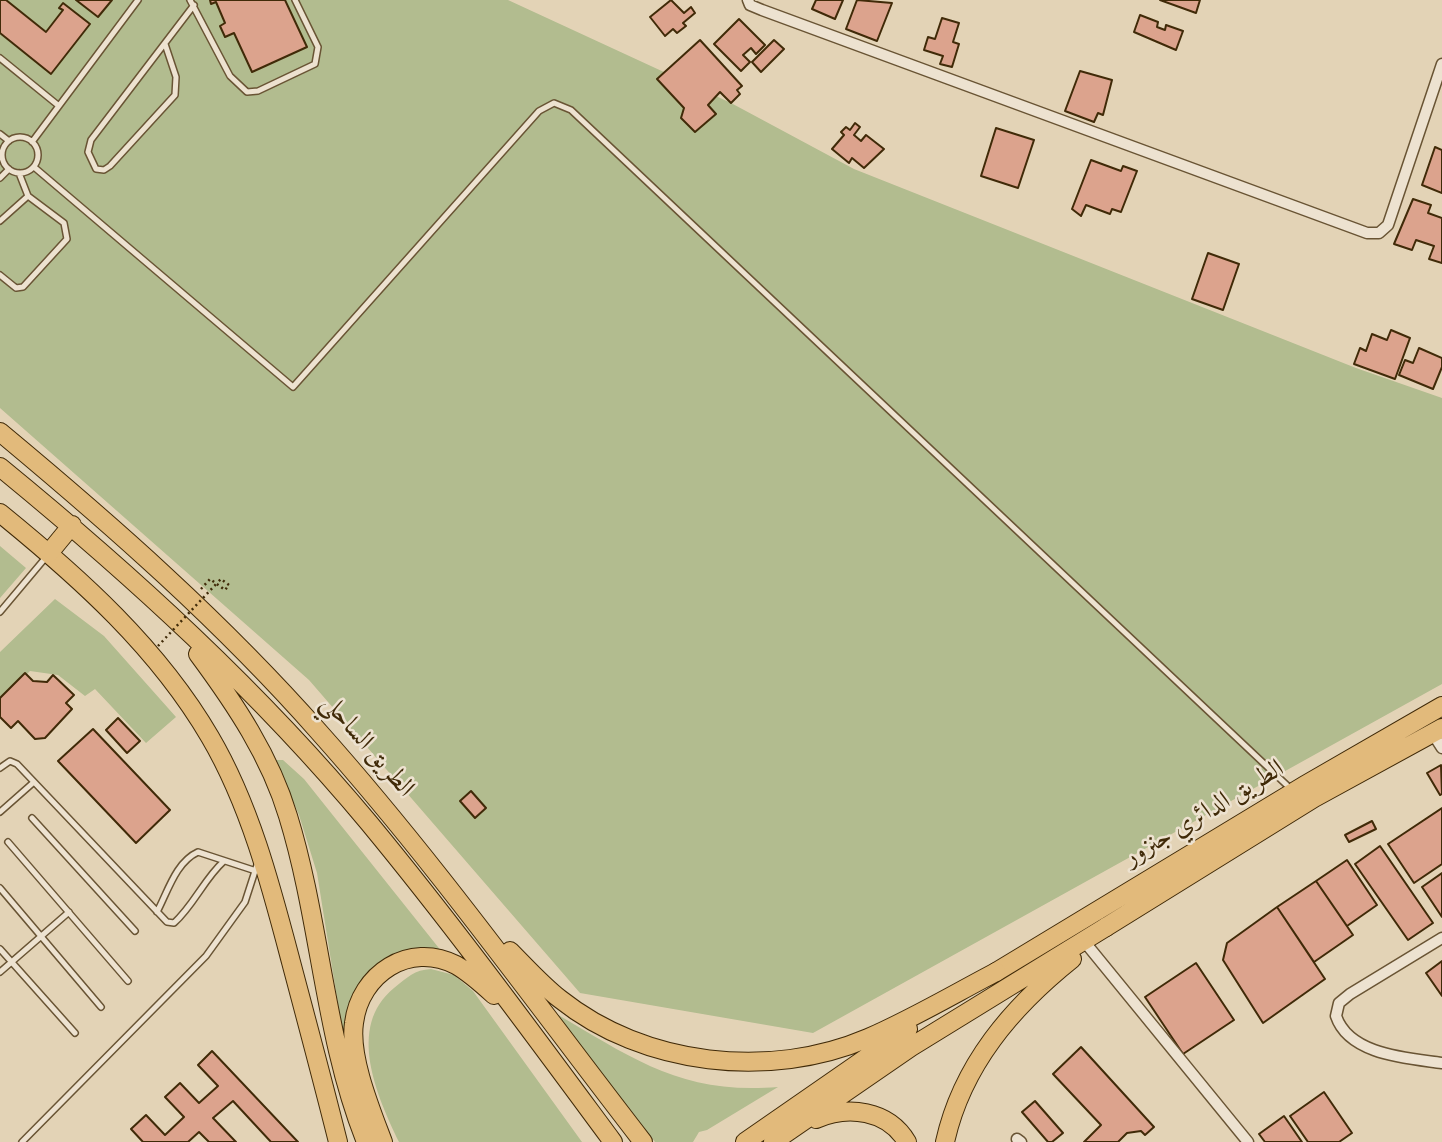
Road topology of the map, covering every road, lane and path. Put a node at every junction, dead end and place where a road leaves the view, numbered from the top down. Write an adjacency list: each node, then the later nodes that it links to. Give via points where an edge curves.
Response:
1 (138, 0): 8 (lane)
2 (295, 0): 4 (lane, via 318,47 315,64 247,92 230,76)
3 (748, 0): 7 (street, via 762,10 1367,233 1379,233 1388,225)
4 (192, 3): 5 (lane)
5 (165, 44): 5 (lane, via 91,141 88,152 96,169 110,166 174,95 176,77)
6 (0, 58): 8 (lane)
7 (1442, 64)
8 (59, 106): 11 (lane)
9 (0, 134): 10 (lane)
10 (9, 141): 11 (lane); 13 (lane, via 2,155)
11 (32, 142): 12 (lane, via 38,155)
12 (34, 167): 14 (lane); 32 (lane, via 293,387 539,111 554,103 571,110)
13 (9, 169): 14 (lane); 15 (lane)
14 (19, 173): 16 (lane)
15 (0, 178)
16 (28, 196): 17 (lane); 18 (lane, via 64,223 67,239 23,287 16,288)
17 (0, 221)
18 (0, 275)
19 (0, 432): 41 (main road, الطريق الساحلي, via 177,585 265,673)
20 (0, 467): 22 (main road, الطريق الساحلي)
21 (0, 513): 23 (main road)
22 (72, 525): 23 (main road); 25 (main road, الطريق الساحلي)
23 (49, 553): 26 (lane); 37 (main road, via 115,615 191,706 228,770)
24 (211, 579): 27 (path, bridge, via 225,590 229,585 221,579 218,582)
25 (161, 603): 53 (main road, الطريق الساحلي, via 368,821); 59 (main road, via 229,696 259,746 288,814 306,881 340,1059)
26 (0, 612)
27 (158, 646)
28 (1442, 706): 32 (main road, الطريق الدائري جنزور)
29 (1439, 737): 42 (main road, الطريق الدائري جنزور, via 1314,798)
30 (0, 768): 31 (lane, via 10,761)
31 (34, 782): 33 (lane); 40 (lane)
32 (1293, 792): 50 (main road, الطريق الدائري جنزور)
33 (0, 812)
34 (32, 818): 43 (lane)
35 (8, 842): 39 (lane)
36 (224, 861): 37 (lane); 40 (lane, via 174,923); 40 (lane, via 198,852 187,857)
37 (258, 863): 57 (lane, via 245,901 206,956); 58 (main road)
38 (0, 888): 44 (lane)
39 (68, 912): 44 (lane); 51 (lane)
40 (158, 912)
41 (473, 917): 50 (main road, via 561,1000 611,1031 669,1054 722,1061 774,1061 828,1052 869,1038); 62 (main road, الطريق الساحلي)
42 (1106, 927): 46 (main road); 56 (main road, via 911,1047)
43 (135, 931)
44 (41, 936): 48 (lane); 52 (lane)
45 (1442, 938): 55 (street, via 1350,994 1339,1003 1336,1016 1353,1041 1387,1054)
46 (1088, 946): 65 (main road, via 1046,979 985,1047 963,1087); 66 (street)
47 (0, 949): 48 (lane)
48 (12, 961): 49 (lane); 54 (lane)
49 (0, 972)
50 (996, 972): 63 (main road)
51 (128, 981)
52 (102, 1007)
53 (526, 1024): 60 (main road, via 454,965 429,958 404,959 386,967 369,982 353,1025 356,1054); 61 (main road, الطريق الساحلي)
54 (75, 1033)
55 (1442, 1063)
56 (780, 1137): 64 (main road, via 827,1114 848,1110 890,1122)
57 (22, 1142)
58 (338, 1142)
59 (366, 1142)
60 (383, 1142)
61 (613, 1142)
62 (643, 1142)
63 (745, 1142)
64 (907, 1142)
65 (945, 1142)
66 (1248, 1142)

